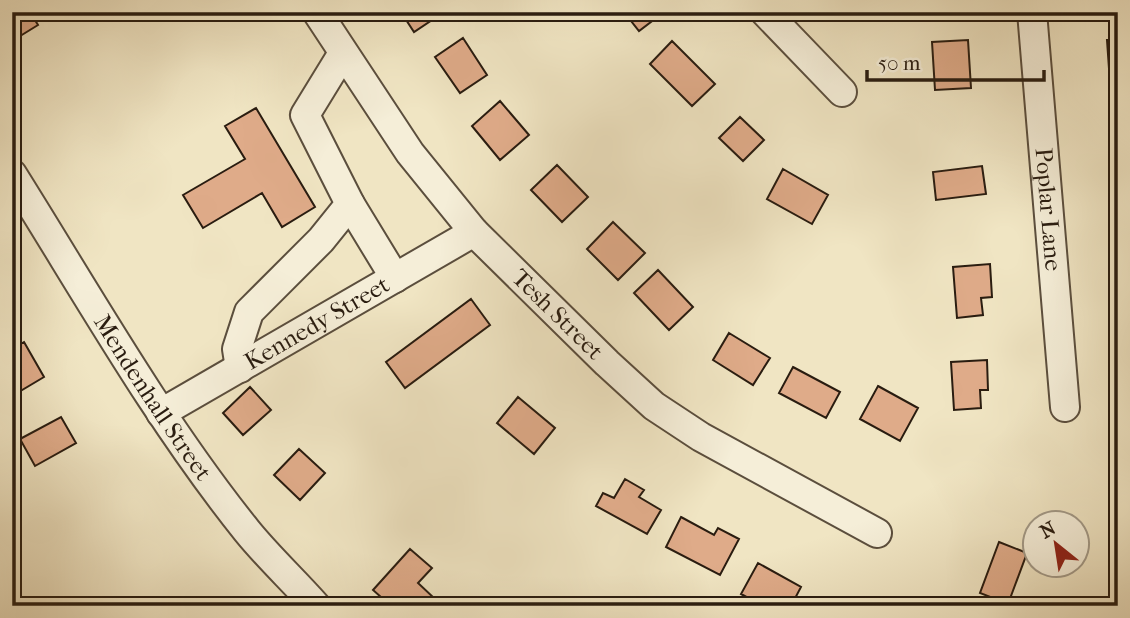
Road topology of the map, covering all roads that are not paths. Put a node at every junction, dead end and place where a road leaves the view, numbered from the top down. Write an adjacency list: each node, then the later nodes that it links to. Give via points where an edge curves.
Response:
1 (317, 12): 4 (street, Tesh Street)
2 (765, 12): 5 (street)
3 (1032, 12): 11 (street, Poplar Lane)
4 (343, 53): 7 (street, via 305,115); 8 (street, Tesh Street, via 410,153)
5 (842, 92)
6 (12, 174): 12 (street, Mendenhall Street)
7 (350, 204): 9 (street); 10 (street, via 250,312 237,349)
8 (474, 232): 9 (street, Kennedy Street); 13 (street, Tesh Street, via 654,405 701,437)
9 (395, 278): 10 (street, Kennedy Street)
10 (240, 368): 12 (street, Kennedy Street)
11 (1065, 407)
12 (161, 413): 14 (street, Mendenhall Street, via 249,533)
13 (877, 533)
14 (316, 606)

